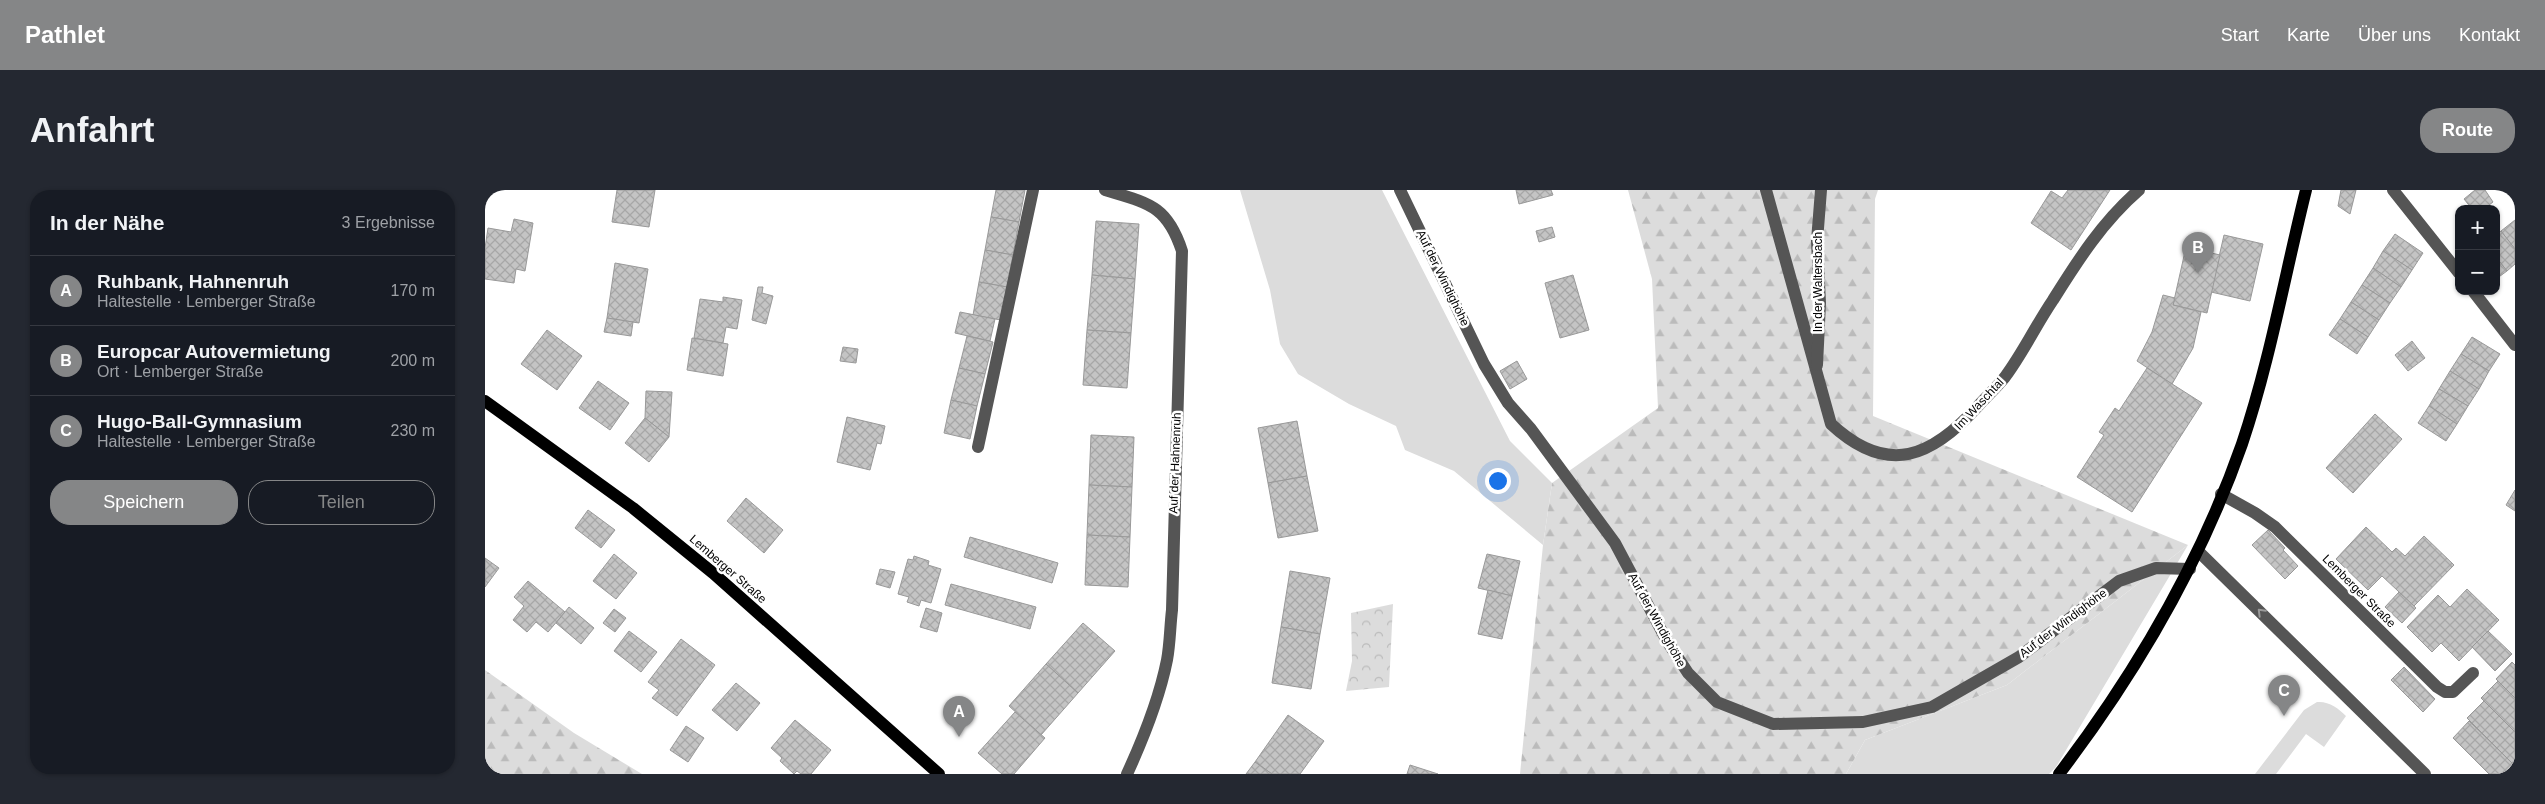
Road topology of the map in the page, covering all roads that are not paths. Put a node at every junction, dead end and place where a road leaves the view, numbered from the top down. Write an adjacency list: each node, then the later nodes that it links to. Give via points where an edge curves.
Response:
1 (1033, 190): 14 (street)
2 (1105, 190): 20 (street, Auf der Hahnenruh, via 1153,206 1170,221 1182,251 1172,610 1167,659 1159,692)
3 (1401, 190): 17 (street, Auf der Windighöhe, via 1484,364 1508,403 1615,543 1687,673 1717,702 1773,724 1863,722 1932,707 2019,657 2119,581 2156,568)
4 (1766, 190): 12 (street, Im Waschtal)
5 (1821, 190): 12 (street, In der Waltersbach, via 1817,241 1820,303)
6 (2139, 190): 12 (street, Im Waschtal, via 2116,210 2093,240 2005,377 1958,429 1921,452 1906,456 1872,452 1847,440 1831,424)
7 (2306, 190): 15 (main road, via 2255,400)
8 (2393, 190): 9 (street)
9 (2455, 268)
10 (2476, 295): 11 (street)
11 (2515, 345)
12 (1816, 374)
13 (485, 402): 19 (main road, Lemberger Straße, via 633,508 713,573)
14 (978, 447)
15 (2221, 494): 16 (main road); 18 (street, Lemberger Straße, via 2275,527 2437,687 2453,692)
16 (2198, 551): 17 (main road); 22 (street, one-way to 16)
17 (2190, 570): 21 (main road, via 2117,696)
18 (2473, 673)
19 (939, 774)
20 (1127, 774)
21 (2059, 774)
22 (2425, 774)

